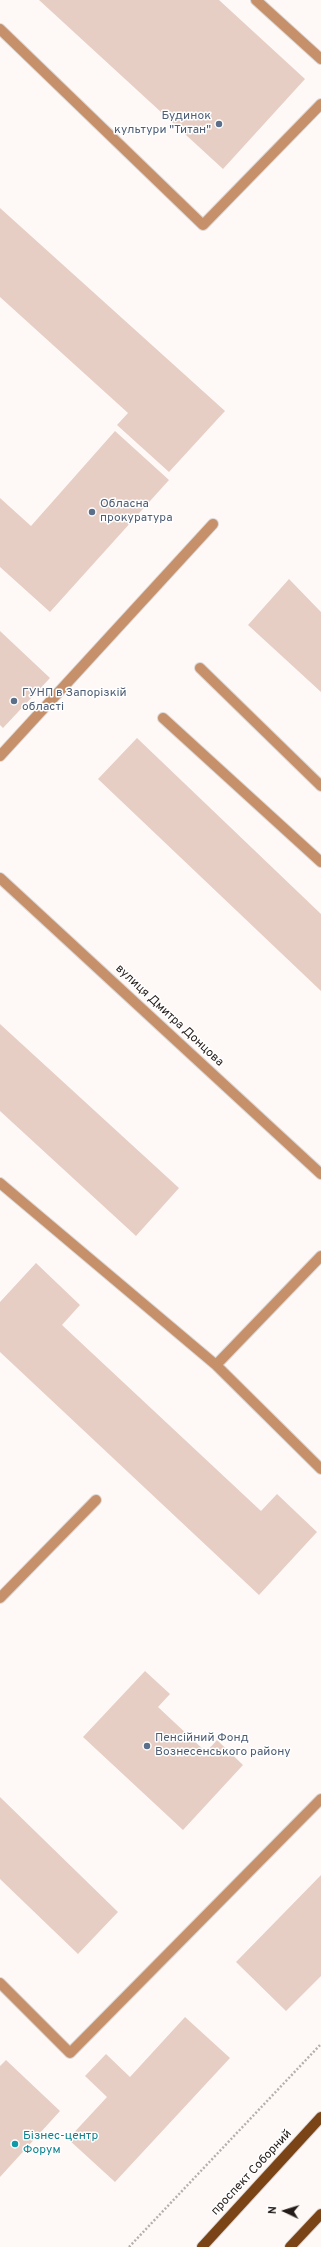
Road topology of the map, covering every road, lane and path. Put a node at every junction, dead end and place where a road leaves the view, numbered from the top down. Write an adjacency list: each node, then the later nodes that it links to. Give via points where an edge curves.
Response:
1 (256, 0): 3 (street)
2 (0, 29): 4 (street, via 203,226)
3 (321, 58)
4 (321, 104)
5 (213, 524): 8 (street)
6 (200, 668): 9 (street)
7 (164, 718): 10 (street)
8 (0, 756)
9 (321, 786)
10 (321, 862)
11 (0, 878): 12 (street, вулиця Дмитра Донцова)
12 (321, 1174)
13 (0, 1183): 15 (street)
14 (321, 1256): 15 (street)
15 (216, 1365): 16 (street)
16 (321, 1469)
17 (96, 1500): 18 (street)
18 (0, 1598)
19 (321, 1800): 20 (street, via 70,2053)
20 (0, 1983)
21 (321, 2044): 24 (path)
22 (321, 2117): 25 (main road, проспект Соборний)
23 (321, 2214): 26 (main road)
24 (129, 2247)
25 (202, 2247)
26 (290, 2247)

